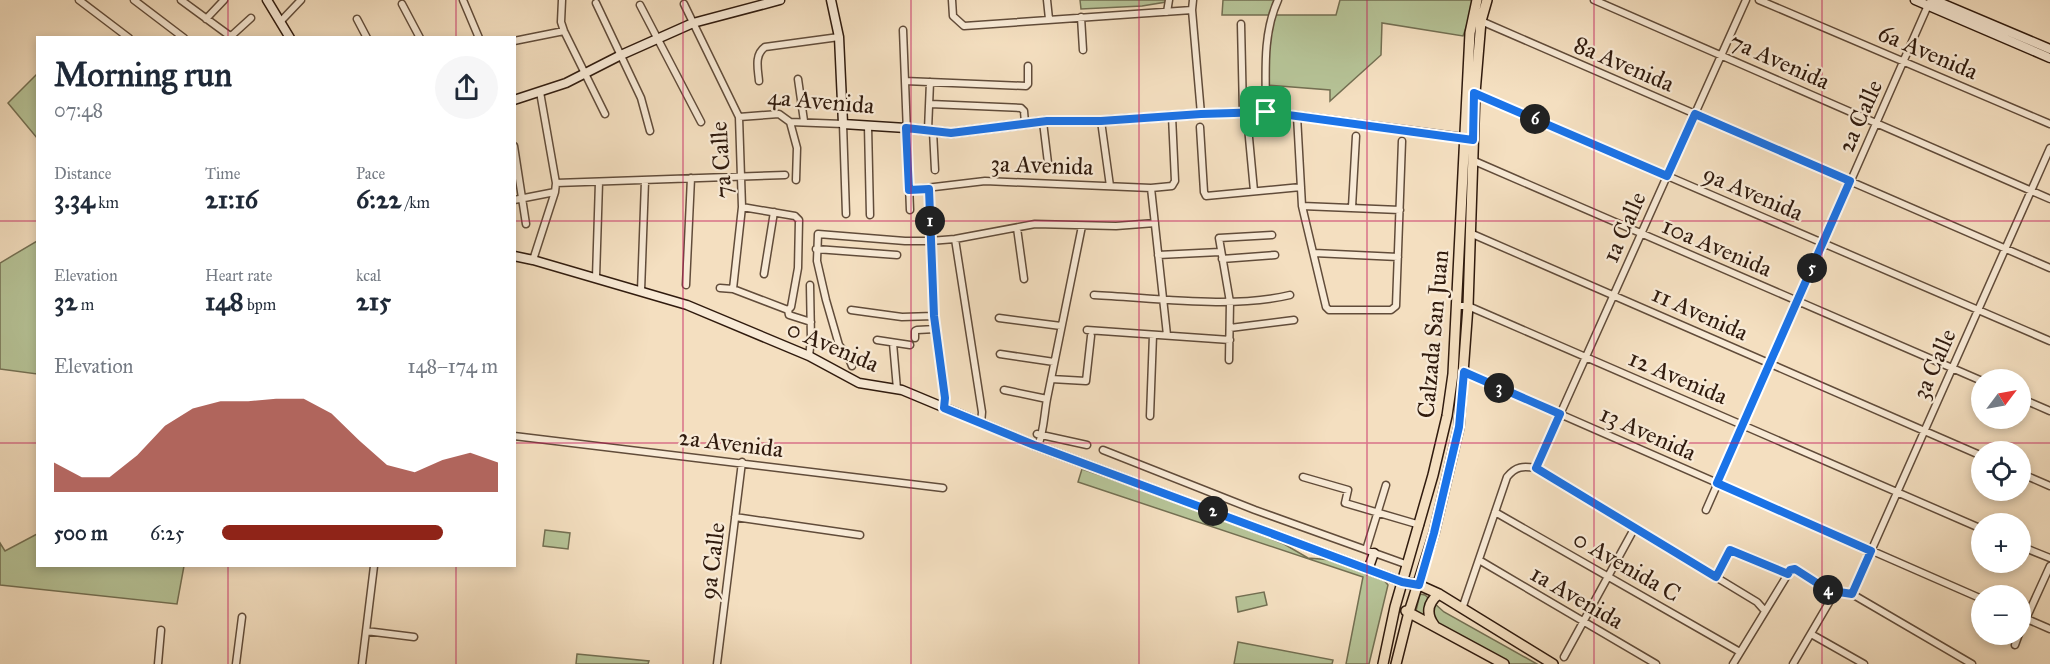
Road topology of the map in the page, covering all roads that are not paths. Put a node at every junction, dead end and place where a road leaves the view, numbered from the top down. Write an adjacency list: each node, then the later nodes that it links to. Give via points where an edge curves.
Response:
1 (78, 0): 40 (street)
2 (134, 0): 41 (street)
3 (182, 0): 31 (street)
4 (224, 0): 31 (street)
5 (267, 0): 34 (street)
6 (301, 0): 34 (street)
7 (463, 0): 47 (street)
8 (562, 0): 39 (street)
9 (780, 0): 36 (street)
10 (831, 0): 48 (street)
11 (952, 0): 33 (street, via 953,16 964,26)
12 (1047, 0): 33 (street)
13 (1168, 0): 28 (street)
14 (1193, 0): 27 (street)
15 (1278, 0): 68 (street, via 1267,36)
16 (1477, 0): 91 (main road, Calzada San Juan, via 1470,33)
17 (1487, 0): 35 (main road, Calzada San Juan)
18 (1594, 0): 53 (street, 7a Avenida)
19 (1746, 0): 53 (street, 1a Calle)
20 (1759, 0): 56 (street, 6a Avenida)
21 (1915, 0): 22 (street)
22 (1931, 2): 51 (street); 55 (street); 56 (street, 2a Calle)
23 (596, 3): 54 (street)
24 (402, 4): 46 (street)
25 (684, 4): 36 (street, 7a Calle)
26 (640, 5): 49 (street)
27 (1192, 10): 28 (street); 70 (street)
28 (1167, 12): 29 (street)
29 (1081, 17): 33 (street); 52 (street)
30 (251, 18): 43 (street)
31 (206, 19): 42 (street)
32 (357, 19): 45 (street)
33 (1049, 19)
34 (281, 21): 44 (street)
35 (1481, 21): 64 (main road, Calzada San Juan); 71 (street, 8a Avenida)
36 (693, 23): 49 (street); 74 (street, 7a Calle)
37 (1241, 24): 67 (street)
38 (903, 30): 61 (street)
39 (564, 31): 50 (street); 58 (street)
40 (126, 36)
41 (181, 36)
42 (228, 36)
43 (230, 36)
44 (290, 36)
45 (366, 36)
46 (419, 36)
47 (478, 36)
48 (839, 37): 60 (street, via 765,47 758,57); 82 (street)
49 (658, 39): 54 (street); 77 (street)
50 (516, 41)
51 (2050, 49)
52 (1083, 50)
53 (1721, 55): 71 (street, 1a Calle); 81 (street, 7a Avenida)
54 (621, 56): 58 (street); 88 (street, via 641,98)
55 (2050, 58)
56 (1904, 61): 81 (street, 2a Calle); 83 (street, 6a Avenida)
57 (1028, 66): 62 (street, via 1026,86)
58 (585, 73): 63 (street); 69 (street)
59 (798, 79): 75 (street)
60 (759, 81)
61 (905, 81): 62 (street); 87 (street)
62 (930, 82): 66 (street)
63 (540, 92): 65 (street); 106 (street)
64 (1474, 93): 91 (main road, Calzada San Juan); 100 (street, 9a Avenida)
65 (516, 99)
66 (930, 104): 80 (street, via 1023,109); 89 (street)
67 (1243, 112): 68 (street, 4a Avenida); 70 (street, 4a Avenida)
68 (1266, 112): 73 (street, 4a Avenida)
69 (605, 114)
70 (1201, 114): 72 (street, 4a Avenida)
71 (1695, 114): 100 (street, 1a Calle); 104 (street, 8a Avenida)
72 (1172, 116): 76 (street, 4a Avenida); 109 (street, 3a Avenida, via 1174,184)
73 (1297, 116): 91 (street, 4a Avenida); 108 (street)
74 (739, 117): 78 (street, 4a Avenida, via 779,114); 99 (street, 7a Calle)
75 (804, 121): 78 (street, 4a Avenida); 82 (street, 4a Avenida)
76 (1101, 121): 79 (street, 4a Avenida); 107 (street)
77 (701, 122)
78 (790, 122): 102 (street, via 797,148)
79 (1043, 122): 80 (street, 4a Avenida); 96 (street)
80 (1025, 123): 89 (street, 4a Avenida, via 951,133)
81 (1876, 123): 104 (street, 2a Calle); 112 (street, 7a Avenida)
82 (843, 124): 84 (street, 4a Avenida); 124 (street)
83 (2050, 124)
84 (868, 126): 87 (street, 4a Avenida); 125 (street)
85 (1200, 127): 113 (street, via 1204,194)
86 (1248, 127): 113 (street)
87 (906, 128): 89 (street, 4a Avenida); 111 (street)
88 (650, 131)
89 (931, 131): 97 (street)
90 (1356, 136): 120 (street)
91 (1469, 139): 95 (main road, Calzada San Juan)
92 (1402, 141): 122 (street)
93 (2050, 148): 112 (street, 3a Calle)
94 (516, 159): 115 (street)
95 (1467, 161): 130 (main road, Calzada San Juan, via 1472,178); 131 (street, 10a Avenida); 161 (main road, Calzada San Juan)
96 (1048, 163)
97 (935, 170)
98 (785, 175): 99 (street)
99 (742, 176): 101 (street); 119 (street, 7a Calle)
100 (1667, 176): 131 (street, 1a Calle); 135 (street, 9a Avenida)
101 (691, 178): 103 (street); 150 (street)
102 (796, 180)
103 (645, 181): 105 (street); 154 (street)
104 (1850, 181): 135 (street, 2a Calle); 137 (street, 8a Avenida)
105 (599, 182): 106 (street); 148 (street)
106 (556, 183): 114 (street)
107 (1110, 186): 109 (street, 3a Avenida); 110 (street, 3a Avenida, via 985,181)
108 (1301, 187): 113 (street); 118 (street)
109 (1151, 188): 126 (street)
110 (929, 189): 111 (street, 3a Avenida); 134 (street)
111 (909, 190): 121 (street)
112 (2031, 190): 116 (street, 7a Avenida); 137 (street, 3a Calle)
113 (1254, 191)
114 (555, 192): 115 (street); 145 (street)
115 (522, 198): 117 (street); 127 (street)
116 (2050, 199)
117 (516, 200)
118 (1302, 206): 120 (street); 138 (street)
119 (742, 207): 123 (street); 153 (street, 7a Calle)
120 (1352, 207): 122 (street)
121 (910, 210)
122 (1400, 210): 144 (street)
123 (774, 212): 147 (street); 162 (street, via 799,220 798,268)
124 (846, 214)
125 (870, 215)
126 (1155, 223): 128 (street); 140 (street)
127 (526, 224)
128 (1082, 226): 129 (street, via 1046,223); 169 (street)
129 (1017, 228): 133 (street); 149 (street)
130 (1470, 233): 157 (street, 11 Avenida); 161 (main road, Calzada San Juan)
131 (1641, 233): 157 (street, 1a Calle); 159 (street, 10a Avenida)
132 (1272, 235): 141 (street, via 1219,238)
133 (955, 239): 134 (street); 200 (street)
134 (930, 241): 136 (street, via 818,234); 165 (street)
135 (1823, 243): 159 (street, 2a Calle); 164 (street, 9a Avenida)
136 (816, 249): 139 (street); 186 (street, via 836,337)
137 (2005, 249): 146 (street, 8a Avenida); 164 (street, 3a Calle)
138 (1314, 253): 144 (street); 144 (street, via 1327,308 1394,308)
139 (897, 255)
140 (1158, 255): 141 (street); 158 (street)
141 (1221, 255): 142 (street); 160 (street)
142 (1275, 255)
143 (516, 256): 145 (street, 0 Avenida)
144 (1398, 257)
145 (533, 260): 148 (street, 0 Avenida)
146 (2050, 268)
147 (764, 274)
148 (596, 278): 154 (street, 0 Avenida)
149 (1024, 279)
150 (686, 285)
151 (810, 285): 168 (street)
152 (720, 288): 153 (street)
153 (733, 289): 162 (street)
154 (641, 291): 181 (street, 0 Avenida, via 687,305)
155 (1094, 295): 158 (street)
156 (1290, 295): 160 (street)
157 (1613, 295): 182 (street, 1a Calle); 185 (street, 11 Avenida)
158 (1163, 299): 160 (street); 173 (street)
159 (1797, 301): 185 (street, 2a Calle); 187 (street, 10a Avenida)
160 (1230, 302): 170 (street)
161 (1463, 306): 182 (street, 12 Avenida); 188 (main road, Calzada San Juan); 191 (main road, Calzada San Juan)
162 (788, 310): 168 (street, via 793,318)
163 (851, 310): 165 (street, via 902,317)
164 (1978, 310): 177 (street, 9a Avenida); 187 (street, 3a Calle)
165 (934, 316): 171 (street)
166 (999, 318): 169 (street)
167 (1294, 320): 170 (street)
168 (811, 322): 181 (street)
169 (1060, 326): 184 (street)
170 (1230, 328): 176 (street)
171 (936, 329): 174 (street, via 915,331); 196 (street)
172 (1153, 335): 173 (street); 190 (street, via 1089,333 1086,381); 199 (street)
173 (1167, 335): 176 (street)
174 (915, 338)
175 (877, 340): 178 (street)
176 (1230, 340): 183 (street)
177 (2050, 341)
178 (893, 343): 179 (street); 192 (street)
179 (910, 345)
180 (1000, 354): 184 (street)
181 (808, 356): 192 (street, 0 Avenida, via 859,383)
182 (1586, 357): 198 (street, 1a Calle); 201 (street, 12 Avenida)
183 (1229, 360)
184 (1054, 362): 190 (street)
185 (1770, 363): 201 (street, 2a Calle); 203 (street, 11 Avenida)
186 (852, 366)
187 (1952, 368): 189 (street, 10a Avenida); 203 (street, 3a Calle)
188 (1464, 372): 198 (street, 13 Avenida); 202 (main road, Calzada San Juan)
189 (1971, 376)
190 (1051, 379): 194 (street)
191 (1451, 387): 202 (main road, via 1456,393 1455,418); 224 (main road, Calzada San Juan)
192 (897, 389): 196 (street, 0 Avenida)
193 (1004, 390): 194 (street)
194 (1047, 399): 204 (street)
195 (2031, 403): 197 (street)
196 (944, 408): 200 (street, 0 Avenida)
197 (2050, 411)
198 (1560, 414): 211 (street, 1a Calle); 214 (street, 13 Avenida)
199 (1150, 416)
200 (981, 424): 206 (street, 0 Avenida)
201 (1743, 425): 214 (street, 2a Calle); 218 (street, 12 Avenida)
202 (1459, 427): 240 (main road, Calzada San Juan)
203 (1924, 430): 209 (street, 11 Avenida); 218 (street, 3a Calle)
204 (1040, 435): 206 (street); 207 (street)
205 (516, 436): 210 (street, 2a Avenida)
206 (1036, 445): 235 (street, 0 Avenida)
207 (1087, 446)
208 (1102, 450): 228 (street)
209 (1971, 451)
210 (742, 462): 217 (street, 2a Avenida); 222 (street, 9a Calle)
211 (1536, 468): 221 (street, via 1517,467 1507,477); 225 (street)
212 (1303, 477): 220 (street, via 1348,490 1345,503)
213 (2031, 478): 216 (street)
214 (1717, 483): 219 (street, 2a Calle); 229 (street, 13 Avenida)
215 (1386, 485): 220 (street)
216 (2050, 486)
217 (943, 488)
218 (1897, 492): 223 (street, 12 Avenida); 229 (street, 3a Calle)
219 (1706, 510)
220 (1377, 512): 224 (street); 228 (street)
221 (1495, 512): 231 (street); 237 (street, 0 Avenida C)
222 (735, 517): 226 (street); 264 (street, 9a Calle)
223 (1971, 524)
224 (1420, 525): 232 (main road, Calzada San Juan)
225 (1634, 529): 237 (street); 238 (street)
226 (860, 535)
227 (2031, 550): 230 (street)
228 (1370, 551): 232 (street); 235 (street)
229 (1871, 551): 243 (street, 3a Calle); 244 (street, 13 Avenida)
230 (2050, 558)
231 (1479, 560): 247 (street); 251 (street, 1a Avenida)
232 (1408, 565): 239 (main road, Calzada San Juan)
233 (2050, 566): 245 (street)
234 (374, 567): 256 (street)
235 (1368, 570): 239 (street, 0 Avenida)
236 (1788, 574): 238 (street, via 1730,550); 242 (street, via 1795,569); 248 (street)
237 (1607, 576): 251 (street); 259 (street, 0 Avenida C)
238 (1716, 577): 248 (street)
239 (1402, 582): 240 (main road); 246 (main road, Calzada San Juan)
240 (1419, 585): 241 (main road); 249 (main road, Calzada San Juan)
241 (1438, 594): 247 (main road); 253 (main road, via 1428,612)
242 (1834, 594): 243 (street); 257 (street)
243 (1852, 594): 273 (street)
244 (1971, 594)
245 (2031, 602)
246 (1395, 607): 249 (main road); 265 (main road, Calzada San Juan)
247 (1462, 609): 268 (main road)
248 (1765, 611): 259 (street)
249 (1409, 612): 253 (main road); 266 (main road, Calzada San Juan)
250 (242, 617): 262 (street)
251 (1582, 621): 260 (street); 269 (street, 1a Avenida)
252 (2031, 621): 254 (street)
253 (1434, 625): 267 (main road)
254 (2050, 629)
255 (161, 630): 261 (street)
256 (366, 631): 258 (street); 263 (street)
257 (1811, 634): 271 (street); 272 (street)
258 (414, 637)
259 (1740, 652): 270 (street)
260 (1564, 657)
261 (158, 664)
262 (237, 664)
263 (362, 664)
264 (717, 664)
265 (1383, 664)
266 (1396, 664)
267 (1504, 664)
268 (1553, 664)
269 (1656, 664)
270 (1733, 664)
271 (1793, 664)
272 (1864, 664)
273 (1972, 664)

